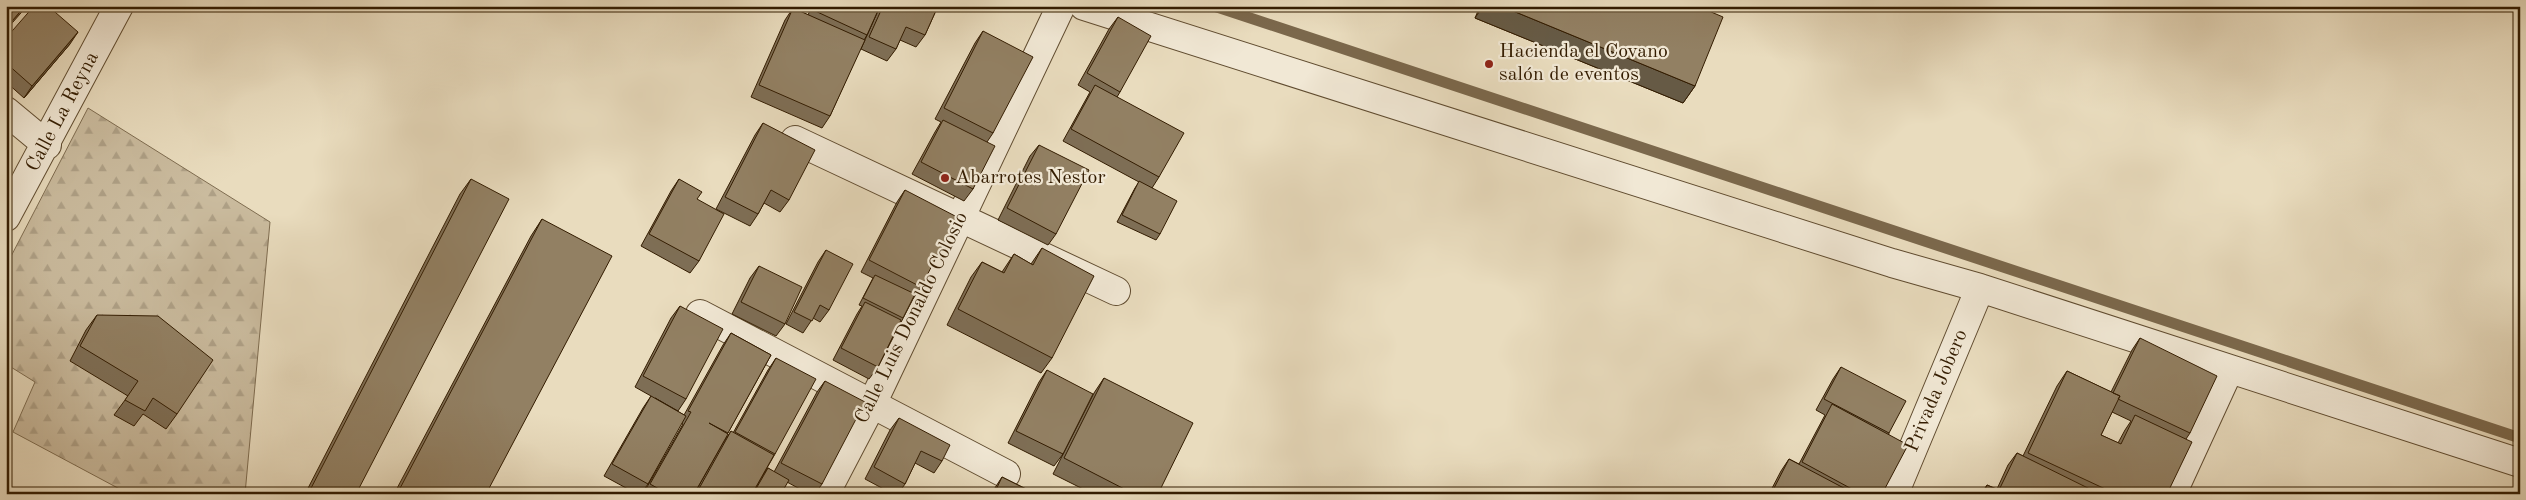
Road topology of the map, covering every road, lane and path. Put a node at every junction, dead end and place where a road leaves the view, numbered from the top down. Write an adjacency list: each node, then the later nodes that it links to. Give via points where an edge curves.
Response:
1 (119, 6): 6 (street, Calle La Reyna)
2 (1061, 6): 8 (street, Calle Luis Donaldo Colosio)
3 (1084, 6): 9 (street, via 1892,263)
4 (6, 111): 6 (street)
5 (796, 140): 8 (street)
6 (47, 145): 7 (street, Calle La Reyna)
7 (6, 217)
8 (960, 217): 10 (street); 13 (street, Calle Luis Donaldo Colosio)
9 (1980, 288): 12 (street); 17 (street, Privada Jobero)
10 (1116, 291)
11 (700, 314): 13 (street)
12 (2230, 370): 14 (street); 18 (street)
13 (872, 404): 15 (street); 16 (street, Calle Luis Donaldo Colosio)
14 (2520, 463)
15 (1006, 474)
16 (825, 494)
17 (1894, 494)
18 (2172, 494)

